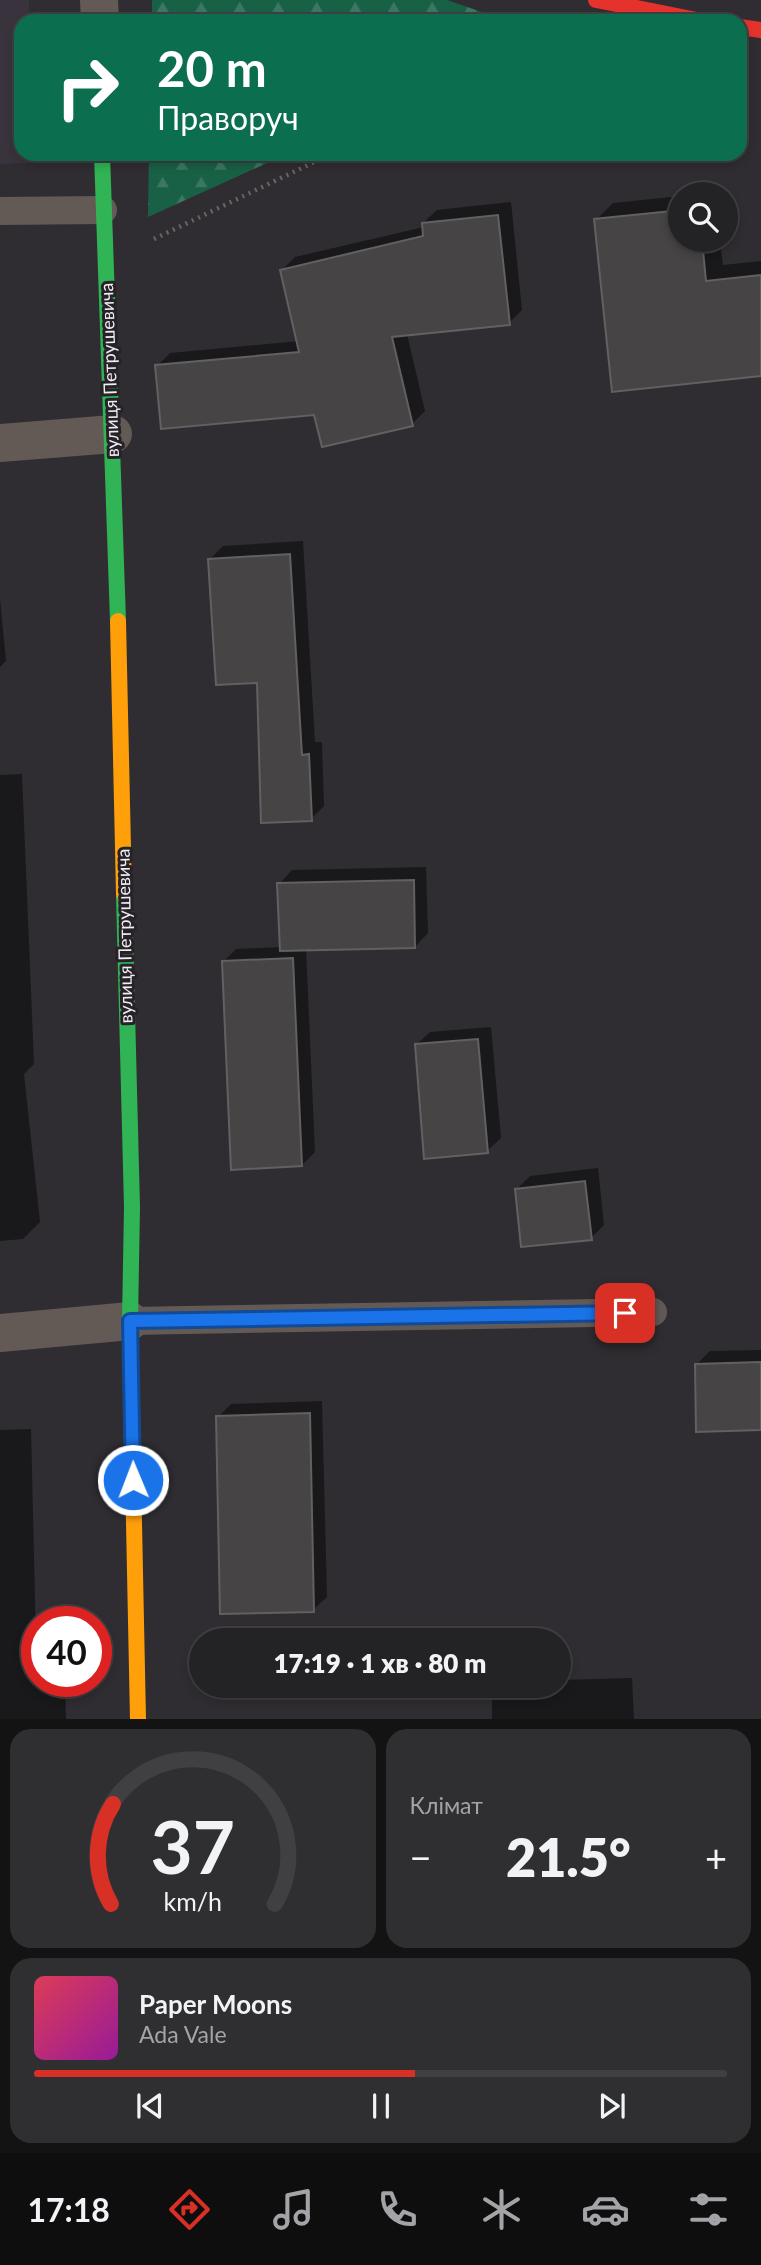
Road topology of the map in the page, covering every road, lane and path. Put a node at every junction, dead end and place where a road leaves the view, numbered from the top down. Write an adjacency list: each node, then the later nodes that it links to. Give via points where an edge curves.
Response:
1 (596, 0): 2 (street)
2 (667, 14)
3 (102, 161): 5 (street, вулиця Петрушевича)
4 (317, 161): 7 (path, via 153,240)
5 (103, 210): 6 (lane); 7 (street, вулиця Петрушевича)
6 (0, 211)
7 (104, 244): 8 (street, вулиця Петрушевича)
8 (113, 434): 9 (street); 11 (street, вулиця Петрушевича, via 132,1194)
9 (0, 443)
10 (653, 1312): 11 (lane)
11 (130, 1321): 12 (street); 13 (street, вулиця Петрушевича)
12 (0, 1332)
13 (138, 1719)

